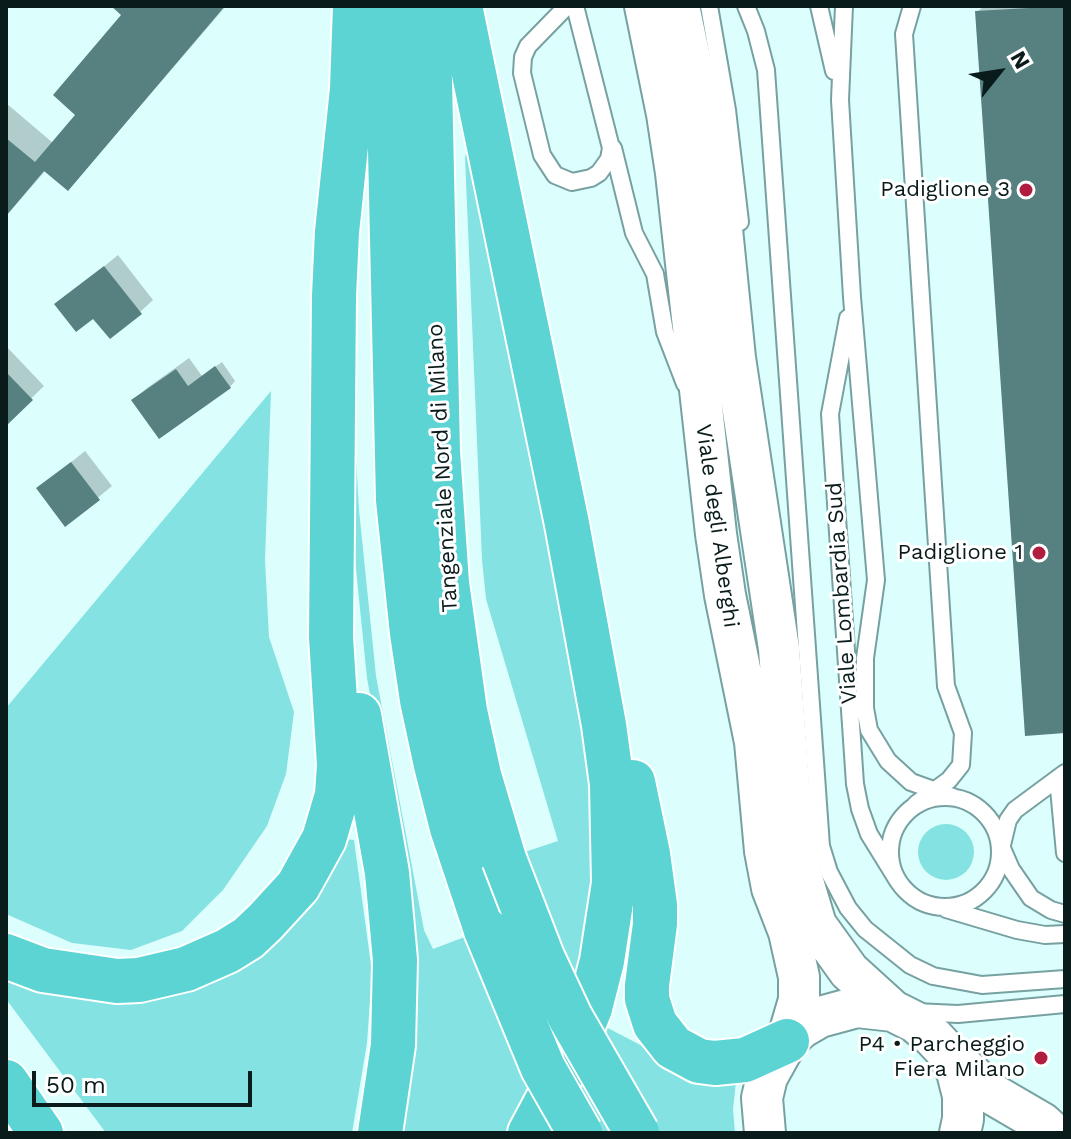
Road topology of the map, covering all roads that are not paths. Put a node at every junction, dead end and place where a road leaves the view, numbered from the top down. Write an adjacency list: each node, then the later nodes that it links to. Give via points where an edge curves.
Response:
1 (355, 6): 20 (highway, via 335,264)
2 (383, 6): 46 (highway, Tangenziale Nord di Milano, bridge, via 398,500 422,700 452,828 486,930 543,1068)
3 (425, 6): 34 (highway, Tangenziale Nord di Milano, bridge, via 438,452 447,583 479,775)
4 (460, 6): 21 (highway)
5 (567, 6): 15 (lane, via 523,57 522,73 542,155 555,175 580,182 605,167)
6 (575, 6): 15 (lane)
7 (645, 6): 19 (street, Viale degli Alberghi, via 676,173)
8 (679, 6): 22 (street, Viale degli Alberghi, via 714,172 735,358)
9 (709, 6): 16 (lane)
10 (746, 6): 36 (lane, via 766,70 821,846 848,908 910,965 955,981)
11 (819, 6): 14 (lane, Viale Lombardia Sud)
12 (844, 6): 14 (lane, Viale Lombardia Sud)
13 (912, 6): 24 (lane, via 904,34 946,686 963,733 961,765)
14 (840, 100): 17 (lane, Viale Lombardia Sud)
15 (610, 138): 19 (lane, via 634,233 655,274 665,332)
16 (743, 243)
17 (852, 297): 24 (lane, Viale Lombardia Sud, via 876,580 865,658 865,708 869,730 888,761 911,782); 29 (lane, Viale Lombardia Sud, via 830,414 854,769 869,834)
18 (754, 368): 22 (lane)
19 (704, 437): 40 (street, Viale degli Alberghi, via 725,595 755,742 765,851 799,977 799,1000)
20 (331, 438): 33 (highway, via 331,637 339,765 331,818 311,866 284,904 248,938 186,969 117,981 43,970); 44 (highway, via 352,669 387,873 395,960 393,1045)
21 (567, 524): 40 (highway, via 620,723 648,854 655,924 647,999 655,1024 673,1047 699,1061 745,1060); 45 (highway, via 610,769 614,883 590,1008)
22 (779, 649): 38 (street, Viale degli Alberghi, via 792,838 808,906 849,971)
23 (1062, 775): 27 (lane, via 1015,810); 28 (lane)
24 (935, 790): 25 (lane, Viale Lombardia Sud); 26 (lane)
25 (953, 797): 26 (lane); 27 (lane, via 984,813)
26 (916, 804): 29 (lane, via 903,815 890,846)
27 (1000, 852): 30 (lane, via 995,874 978,896 947,907); 31 (lane, via 1031,898)
28 (1065, 853)
29 (898, 881): 30 (lane, via 910,895)
30 (929, 904): 32 (lane, via 1017,930)
31 (1065, 914)
32 (1065, 934)
33 (6, 956)
34 (542, 957): 47 (highway, Tangenziale Nord di Milano, bridge, via 601,1075); 48 (highway, bridge)
35 (1065, 979): 36 (lane)
36 (1021, 982): 39 (lane)
37 (1065, 1004): 39 (lane)
38 (893, 1011): 39 (lane); 40 (street, via 839,1010); 41 (street, Viale degli Alberghi, via 915,1022)
39 (963, 1013)
40 (787, 1041): 49 (street, via 767,1077 762,1098)
41 (947, 1052): 50 (street, via 963,1096); 51 (street, Viale degli Alberghi, via 994,1095)
42 (6, 1082): 43 (highway)
43 (41, 1133)
44 (380, 1133)
45 (530, 1133)
46 (580, 1133)
47 (637, 1133)
48 (665, 1133)
49 (765, 1133)
50 (960, 1133)
51 (1053, 1133)

